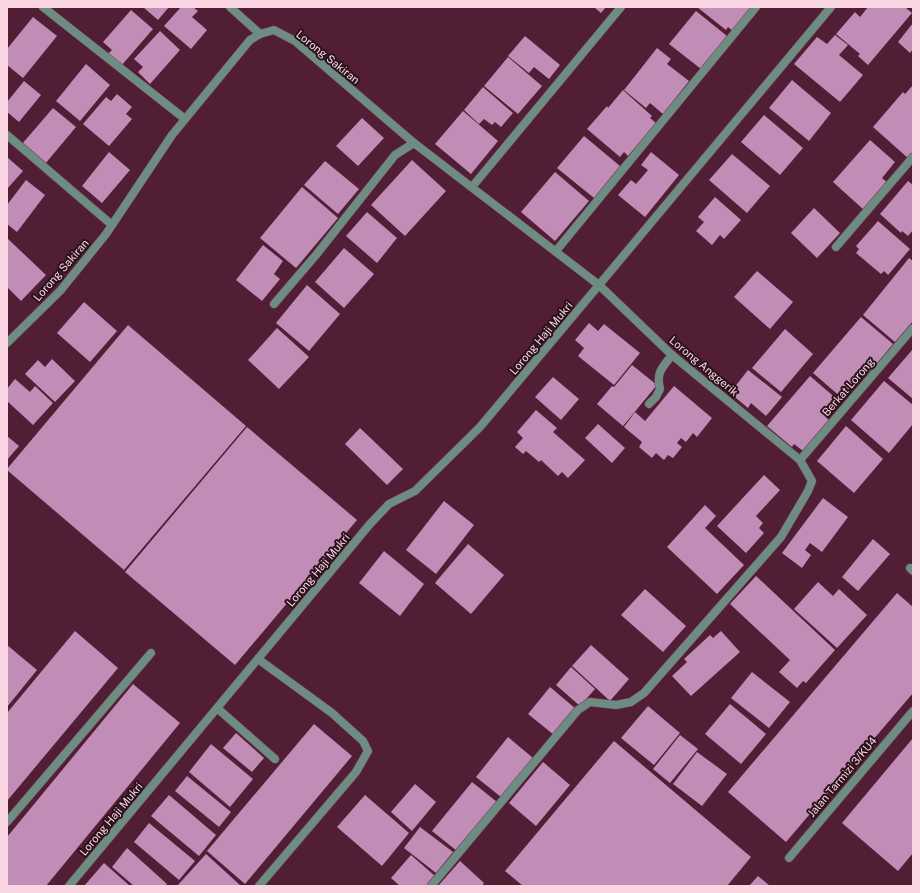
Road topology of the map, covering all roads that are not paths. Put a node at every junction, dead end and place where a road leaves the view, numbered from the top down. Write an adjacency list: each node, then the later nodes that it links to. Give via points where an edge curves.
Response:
1 (43, 7): 7 (street)
2 (230, 7): 6 (street)
3 (620, 7): 11 (street)
4 (756, 7): 14 (street)
5 (831, 7): 15 (street, Lorong Haji Mukri)
6 (260, 34): 7 (street, Lorong Sakiran, via 250,40); 9 (street, Lorong Sakiran, via 274,30 295,41)
7 (185, 119): 12 (street, Lorong Sakiran)
8 (7, 135): 12 (street)
9 (414, 143): 11 (street, Lorong Sakiran); 16 (street, via 395,155)
10 (913, 157): 13 (street)
11 (472, 187): 14 (street, Lorong Sakiran)
12 (112, 226): 18 (street, Lorong Sakiran, via 60,291)
13 (836, 247)
14 (556, 251): 15 (street, Lorong Sakiran)
15 (599, 285): 19 (street, Lorong Anggerik); 23 (street, Lorong Haji Mukri, via 480,427 415,491 389,504 370,524)
16 (274, 304)
17 (913, 328): 21 (street, Berkat Lorong)
18 (7, 343)
19 (672, 355): 20 (street, via 660,370 660,389); 21 (street, Lorong Anggerik)
20 (649, 404)
21 (800, 460): 31 (street, via 812,481 781,537 644,693 631,702 616,705 590,702 578,710)
22 (150, 653): 27 (street)
23 (258, 659): 24 (street, Lorong Haji Mukri); 30 (street, via 332,713 363,741 368,751 356,772)
24 (217, 708): 26 (street); 29 (street, Lorong Haji Mukri)
25 (913, 711): 28 (street, Jalan Tarmizi 3/KU4)
26 (275, 760)
27 (7, 822)
28 (789, 858)
29 (69, 886)
30 (259, 886)
31 (431, 886)

